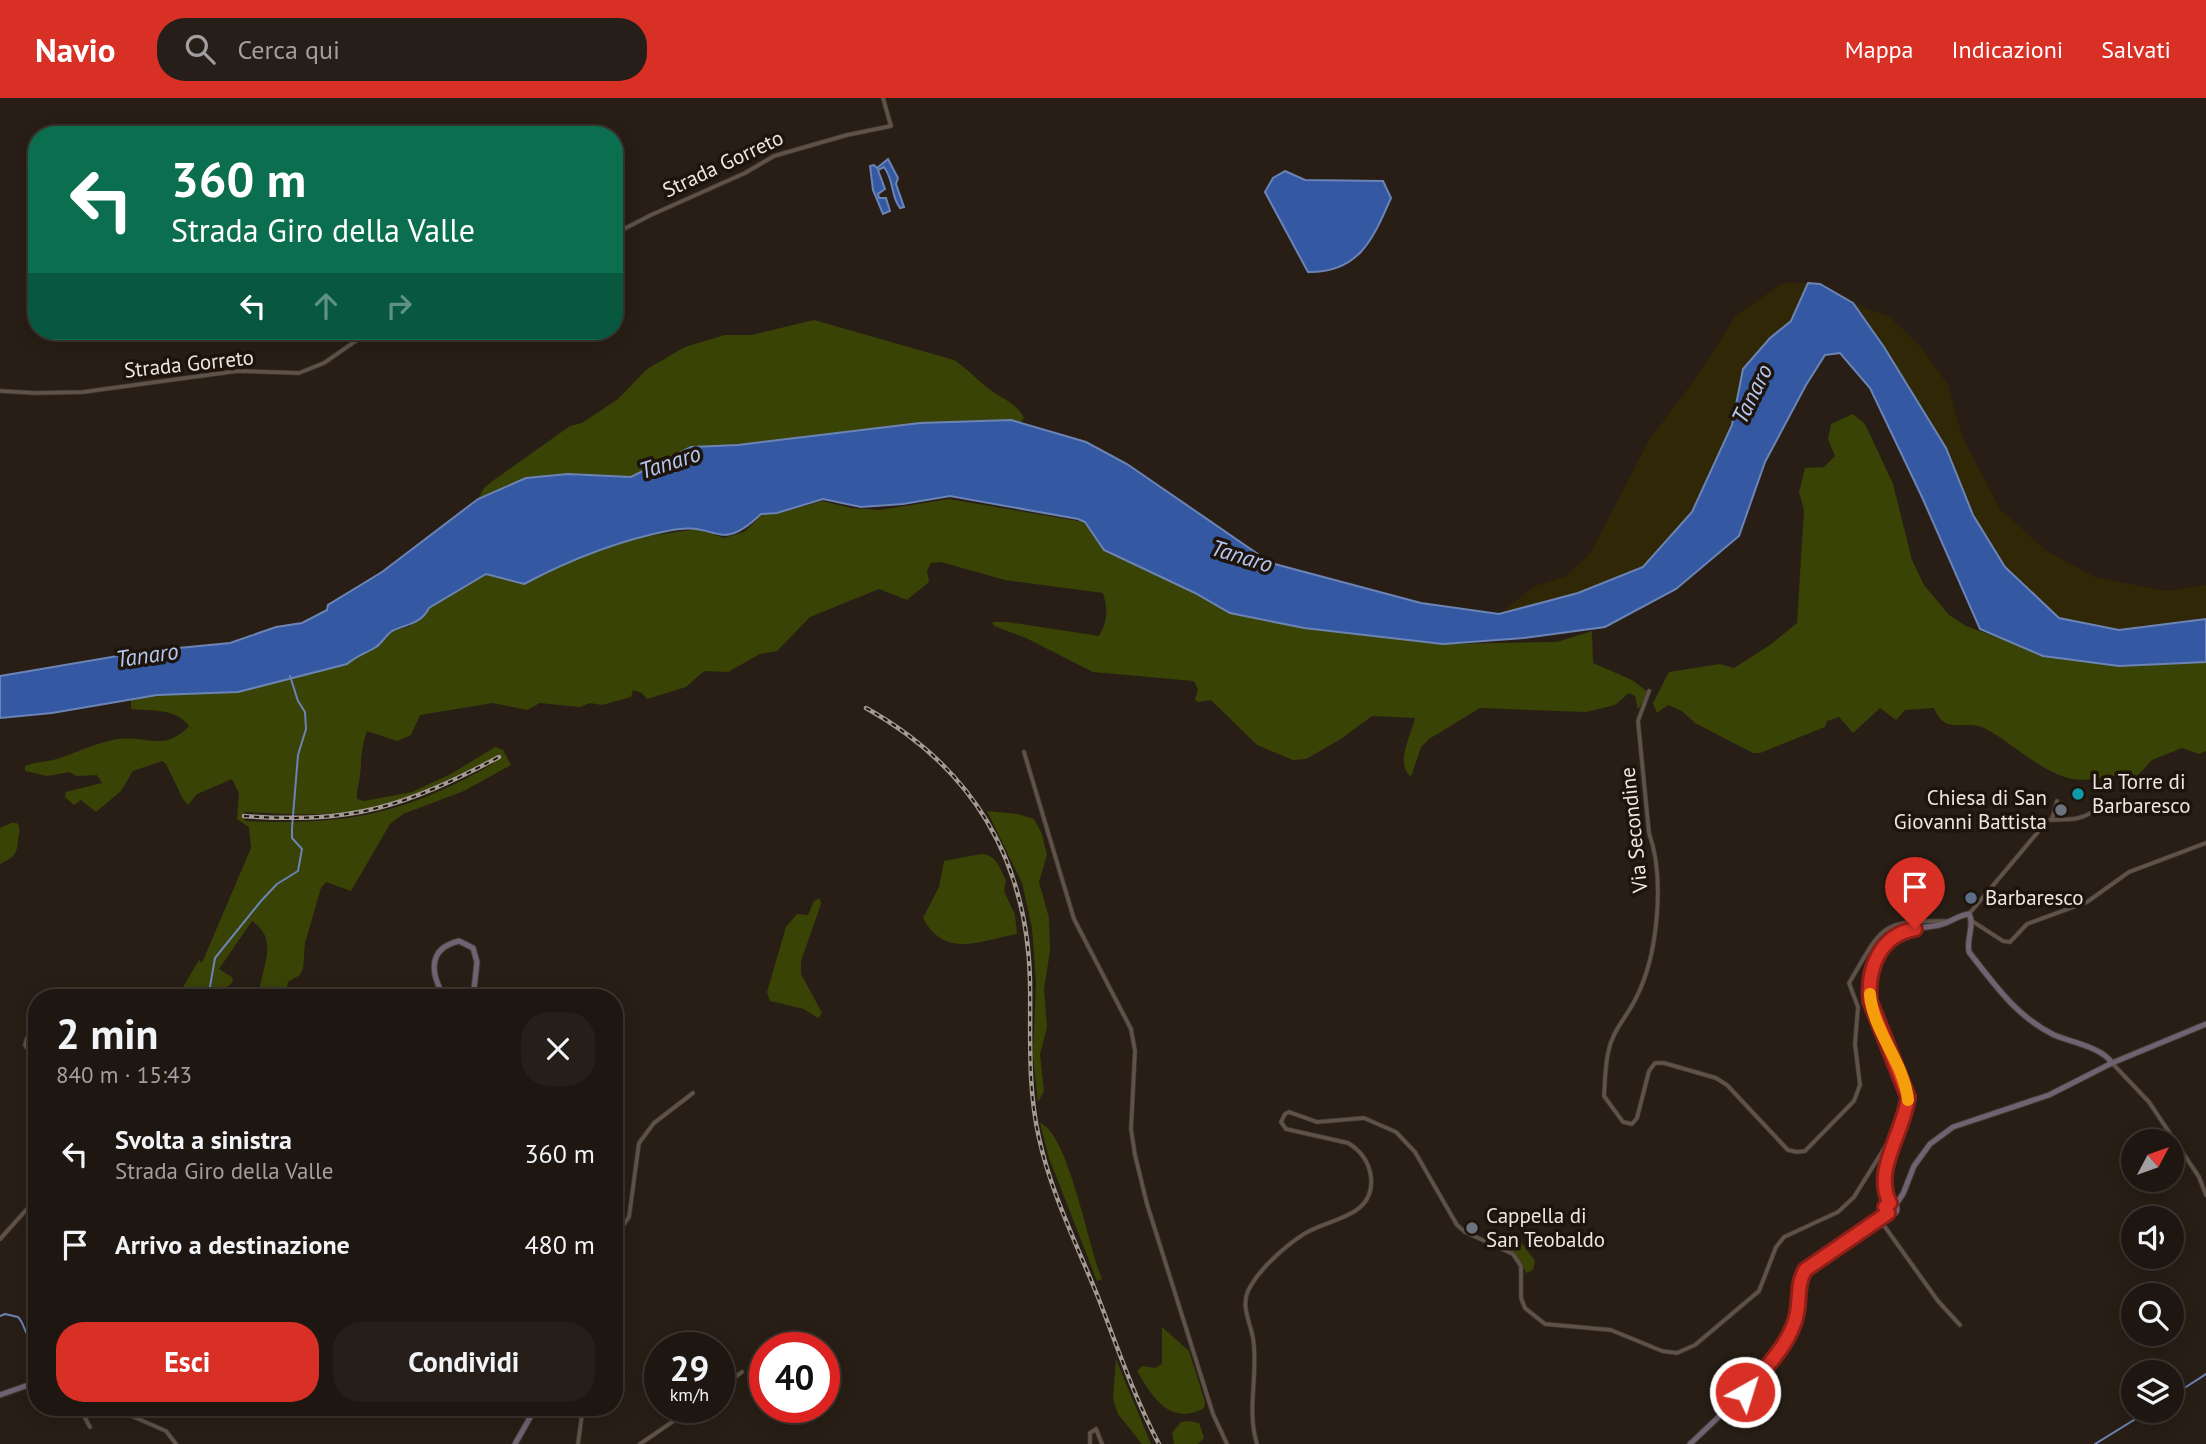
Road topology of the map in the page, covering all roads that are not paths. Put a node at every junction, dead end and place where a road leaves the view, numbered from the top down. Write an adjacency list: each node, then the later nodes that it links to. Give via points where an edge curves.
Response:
1 (883, 98): 2 (street, Strada Gorreto, via 891,126 774,156)
2 (623, 229)
3 (357, 340): 4 (street, Strada Gorreto, via 324,363 299,373 236,371 83,392)
4 (0, 391)
5 (1649, 691): 12 (street, Via Secondine, via 1638,721 1649,833 1660,886 1640,988 1614,1033 1608,1054 1604,1096 1623,1122 1632,1124 1637,1118 1649,1071 1655,1063 1664,1063 1722,1081 1788,1150 1805,1151 1859,1091 1858,1007 1849,983 1875,938 1892,924)
6 (1024, 752): 44 (street, via 1074,919 1131,1029 1135,1155 1213,1414)
7 (2057, 801): 9 (street)
8 (2097, 808): 9 (street, via 2083,818)
9 (2052, 819): 11 (street, via 2023,846)
10 (2206, 843): 13 (street, via 2129,872 2087,902 2027,923 2010,942)
11 (1969, 914): 12 (street); 13 (street)
12 (1952, 921): 19 (street, via 1890,937 1871,977 1870,1001 1908,1097)
13 (1972, 921): 17 (street, via 1969,952 2011,1004 2052,1034 2104,1055)
14 (439, 989): 15 (street, via 433,967 447,946 459,941 473,948 477,958)
15 (474, 989)
16 (2206, 1024): 17 (street)
17 (2112, 1063): 20 (street, via 2149,1102); 21 (street, via 2049,1095 1953,1127 1930,1144 1914,1166 1903,1195)
18 (692, 1093): 25 (street, via 654,1123 639,1143 629,1217)
19 (1897, 1139): 21 (street, via 1886,1169 1886,1194); 45 (street, via 1890,1139 1854,1197 1838,1212 1784,1237 1759,1291 1695,1345 1677,1353 1611,1330 1545,1324 1525,1308 1521,1266 1513,1254 1457,1225 1415,1152 1396,1132 1364,1118 1317,1122 1289,1112 1281,1122 1286,1129 1355,1147 1369,1168 1371,1186 1357,1211 1298,1237 1249,1289 1246,1310 1254,1342 1252,1416)
20 (2206, 1195)
21 (1891, 1204): 23 (street); 23 (street, via 1896,1213)
22 (28, 1208): 26 (street)
23 (1888, 1213): 24 (street)
24 (1881, 1220): 27 (street); 46 (street, via 1805,1270 1798,1283 1797,1313 1787,1340 1745,1392)
25 (623, 1225)
26 (0, 1239)
27 (1960, 1325)
28 (742, 1373): 29 (street)
29 (735, 1378)
30 (28, 1385): 31 (street)
31 (0, 1395)
32 (84, 1416): 37 (street)
33 (132, 1416): 38 (street, via 166,1431)
34 (531, 1416): 39 (street)
35 (582, 1416): 40 (street)
36 (671, 1423): 41 (street)
37 (90, 1427)
38 (176, 1444)
39 (515, 1444)
40 (578, 1444)
41 (640, 1444)
42 (1090, 1444): 43 (street, via 1090,1433 1096,1429)
43 (1102, 1444)
44 (1227, 1444)
45 (1257, 1444)
46 (1690, 1444)

